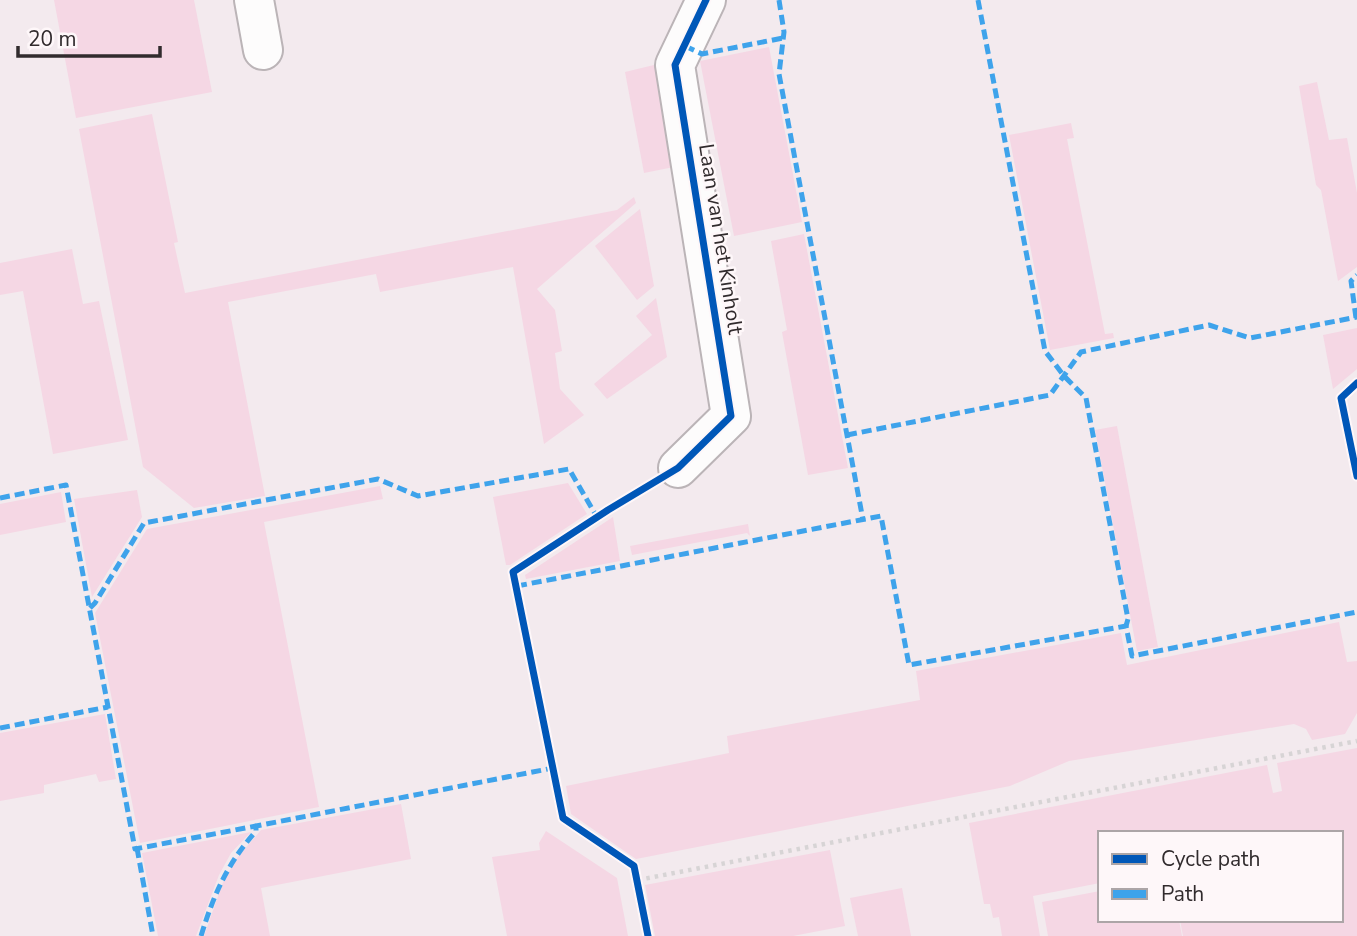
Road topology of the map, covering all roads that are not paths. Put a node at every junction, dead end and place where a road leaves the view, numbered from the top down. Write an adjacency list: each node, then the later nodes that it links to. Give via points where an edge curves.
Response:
1 (254, 0): 3 (street)
2 (706, 0): 4 (street, Laan van het Kinholt, via 676,65 731,416)
3 (263, 50)
4 (678, 468)

